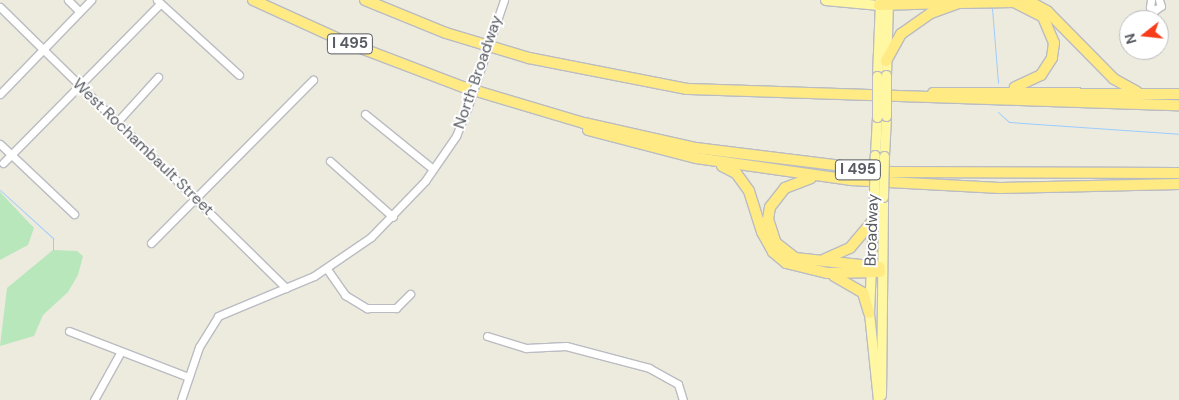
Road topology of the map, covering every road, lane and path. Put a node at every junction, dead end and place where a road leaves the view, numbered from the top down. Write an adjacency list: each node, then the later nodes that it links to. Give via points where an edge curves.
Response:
1 (68, 0): 14 (street)
2 (90, 0): 14 (street)
3 (253, 0): 28 (highway, I 495, via 381,57)
4 (365, 0): 26 (highway, via 482,45 638,82 731,93)
5 (504, 0): 36 (street, North Broadway, bridge, via 456,136)
6 (825, 0): 11 (main road)
7 (1027, 0): 24 (highway, via 1047,11 1114,79)
8 (1151, 0): 9 (street, via 1150,7 1155,10 1161,6)
9 (1159, 0)
10 (159, 2): 17 (street); 21 (street)
11 (880, 2): 12 (highway); 16 (main road, Broadway); 18 (main road, Broadway)
12 (959, 3): 16 (highway, via 914,23 901,34); 22 (highway, via 1014,2 1038,14 1051,29 1054,51 1041,75 1020,86)
13 (0, 7): 15 (street, West Rochambault Street)
14 (78, 10): 15 (street)
15 (44, 48): 21 (street, West Rochambault Street); 23 (street)
16 (886, 61): 18 (main road, Broadway)
17 (239, 75)
18 (882, 75): 42 (main road, Broadway, bridge)
19 (158, 77): 30 (street)
20 (313, 80): 43 (street)
21 (80, 86): 30 (street, West Rochambault Street); 32 (street)
22 (995, 90): 24 (highway); 26 (highway)
23 (0, 94)
24 (1143, 94): 25 (highway)
25 (1179, 94)
26 (880, 97): 27 (highway)
27 (1179, 105)
28 (542, 112): 34 (highway, via 620,141); 37 (highway, I 495, via 696,148 865,170 982,176)
29 (365, 114): 36 (street)
30 (117, 122): 43 (street, West Rochambault Street)
31 (0, 144): 32 (street)
32 (12, 155): 35 (street); 44 (street)
33 (330, 161): 45 (street)
34 (712, 161): 38 (highway); 51 (highway, via 736,173 749,191 773,252 786,263)
35 (3, 163)
36 (433, 169): 45 (street, North Broadway)
37 (1179, 173)
38 (821, 177): 41 (highway, via 1000,188); 48 (highway, via 785,188 770,207 768,219 770,234 784,253)
39 (1179, 178): 41 (highway)
40 (1179, 184): 41 (highway)
41 (1105, 186)
42 (879, 196): 46 (main road, Broadway); 50 (main road, Broadway)
43 (195, 198): 47 (street); 52 (street, West Rochambault Street)
44 (74, 214)
45 (393, 217): 49 (street, North Broadway)
46 (873, 221): 48 (highway, via 850,248); 50 (main road, Broadway)
47 (151, 243)
48 (815, 261): 50 (highway)
49 (327, 269): 52 (street, North Broadway); 53 (street, via 344,295 368,308 396,308)
50 (876, 270): 51 (highway); 54 (main road, Broadway); 62 (main road, Broadway)
51 (827, 273): 54 (highway, via 856,286)
52 (286, 288): 58 (street, North Broadway, via 218,316 205,332)
53 (410, 294)
54 (870, 313): 62 (main road, Broadway)
55 (69, 331): 57 (street)
56 (487, 336): 61 (street, via 526,348 566,346 649,368 678,384)
57 (120, 354): 58 (street); 59 (street)
58 (188, 377): 60 (street, North Broadway)
59 (94, 400)
60 (181, 400)
61 (683, 400)
62 (879, 400)

